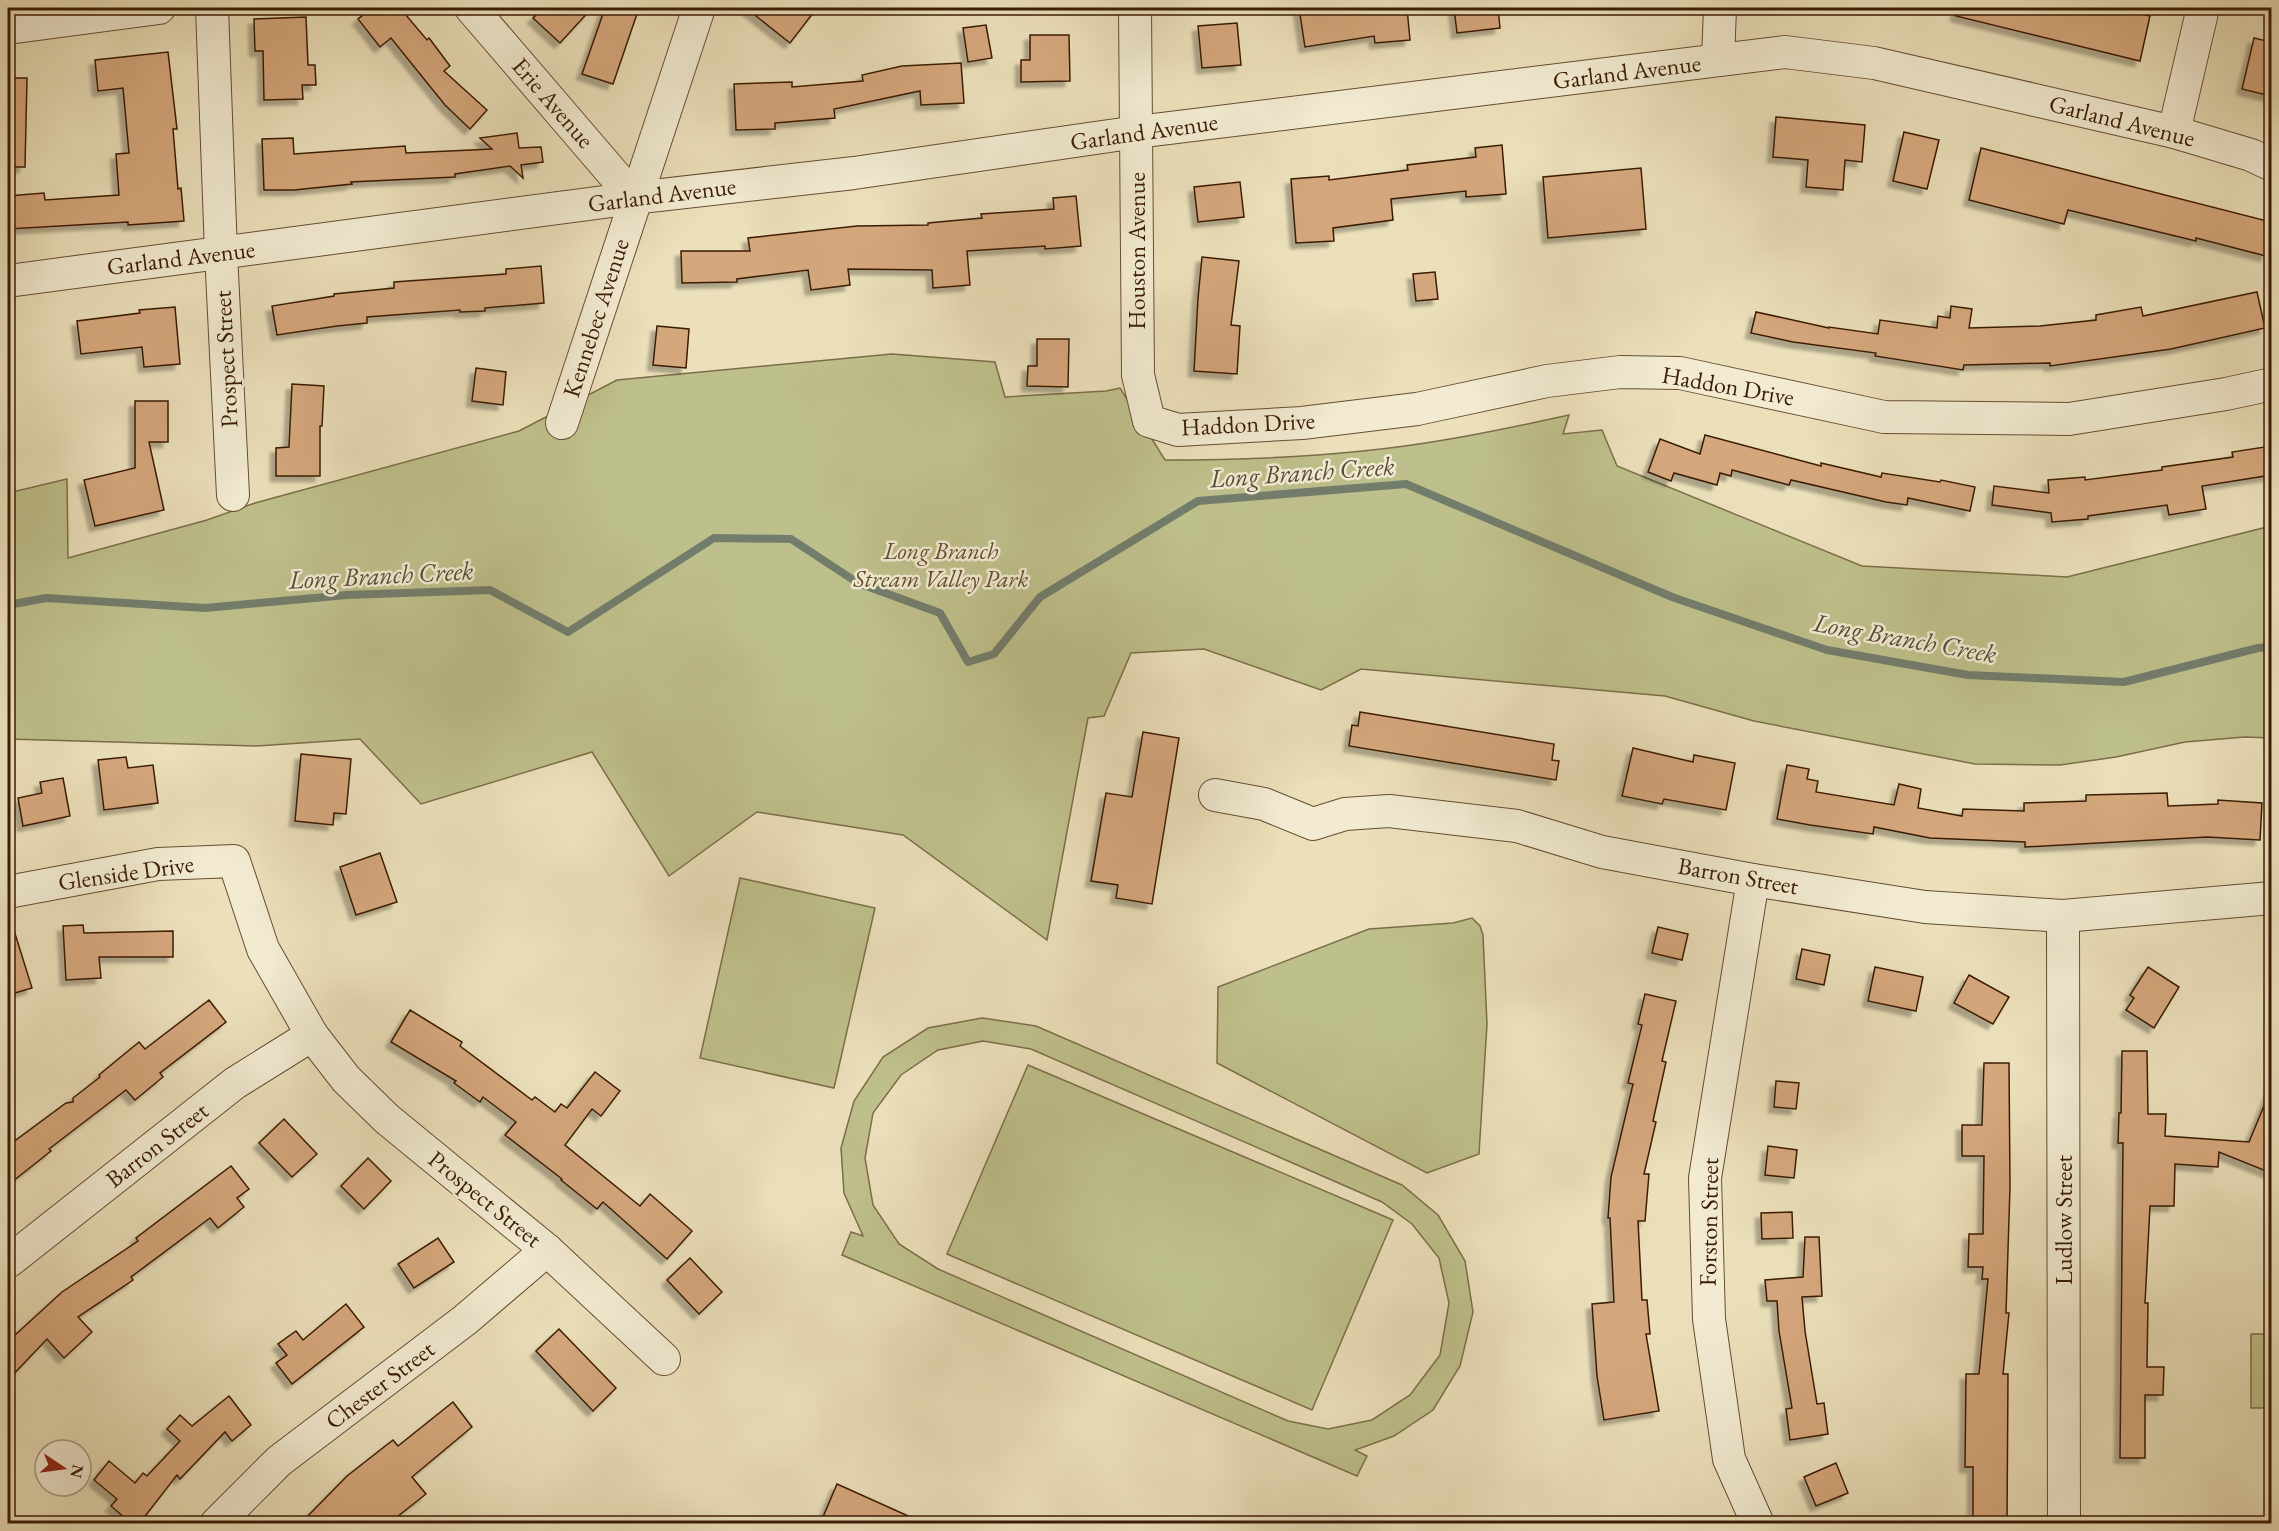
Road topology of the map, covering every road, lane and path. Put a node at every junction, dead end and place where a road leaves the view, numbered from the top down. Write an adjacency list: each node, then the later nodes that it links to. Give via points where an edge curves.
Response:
1 (159, 8): 8 (street)
2 (212, 8): 14 (street, Prospect Street)
3 (471, 8): 13 (street, Erie Avenue)
4 (699, 8): 13 (street, Kennebec Avenue)
5 (1136, 8): 10 (street, Houston Avenue)
6 (1720, 8): 9 (street)
7 (2203, 8): 11 (street)
8 (8, 28)
9 (1718, 60): 10 (street, Garland Avenue); 11 (street, Garland Avenue, via 1785,52 1874,63)
10 (1137, 132): 13 (street, Garland Avenue, via 854,173); 17 (street, Houston Avenue, via 1138,375)
11 (2174, 132): 12 (street, Garland Avenue, via 2251,155)
12 (2271, 165)
13 (634, 198): 14 (street, Garland Avenue); 18 (street, Kennebec Avenue)
14 (221, 253): 15 (street, Garland Avenue); 19 (street, Prospect Street)
15 (8, 281)
16 (2271, 384): 17 (street, Haddon Drive, via 2068,419 1884,417 1680,373 1620,372 1547,381 1417,409 1302,423 1178,430)
17 (1149, 421)
18 (562, 423)
19 (233, 495)
20 (1215, 795): 21 (street, Barron Street, via 1264,804 1313,824 1345,814 1389,811 1517,826 1602,852)
21 (1752, 880): 24 (street, Barron Street, via 1925,907); 30 (street, Forston Street, via 1705,1178 1709,1319 1729,1459)
22 (8, 892): 25 (street, Glenside Drive, via 158,864 234,861 263,949)
23 (2271, 898): 24 (street, Barron Street)
24 (2063, 916): 31 (street, Ludlow Street)
25 (312, 1035): 26 (street, Prospect Street, via 346,1078 387,1119); 27 (street, Barron Street, via 235,1083)
26 (547, 1250): 28 (street, Prospect Street); 29 (street, Chester Street, via 465,1320 279,1461)
27 (8, 1262)
28 (664, 1359)
29 (216, 1524)
30 (1758, 1524)
31 (2064, 1524)

